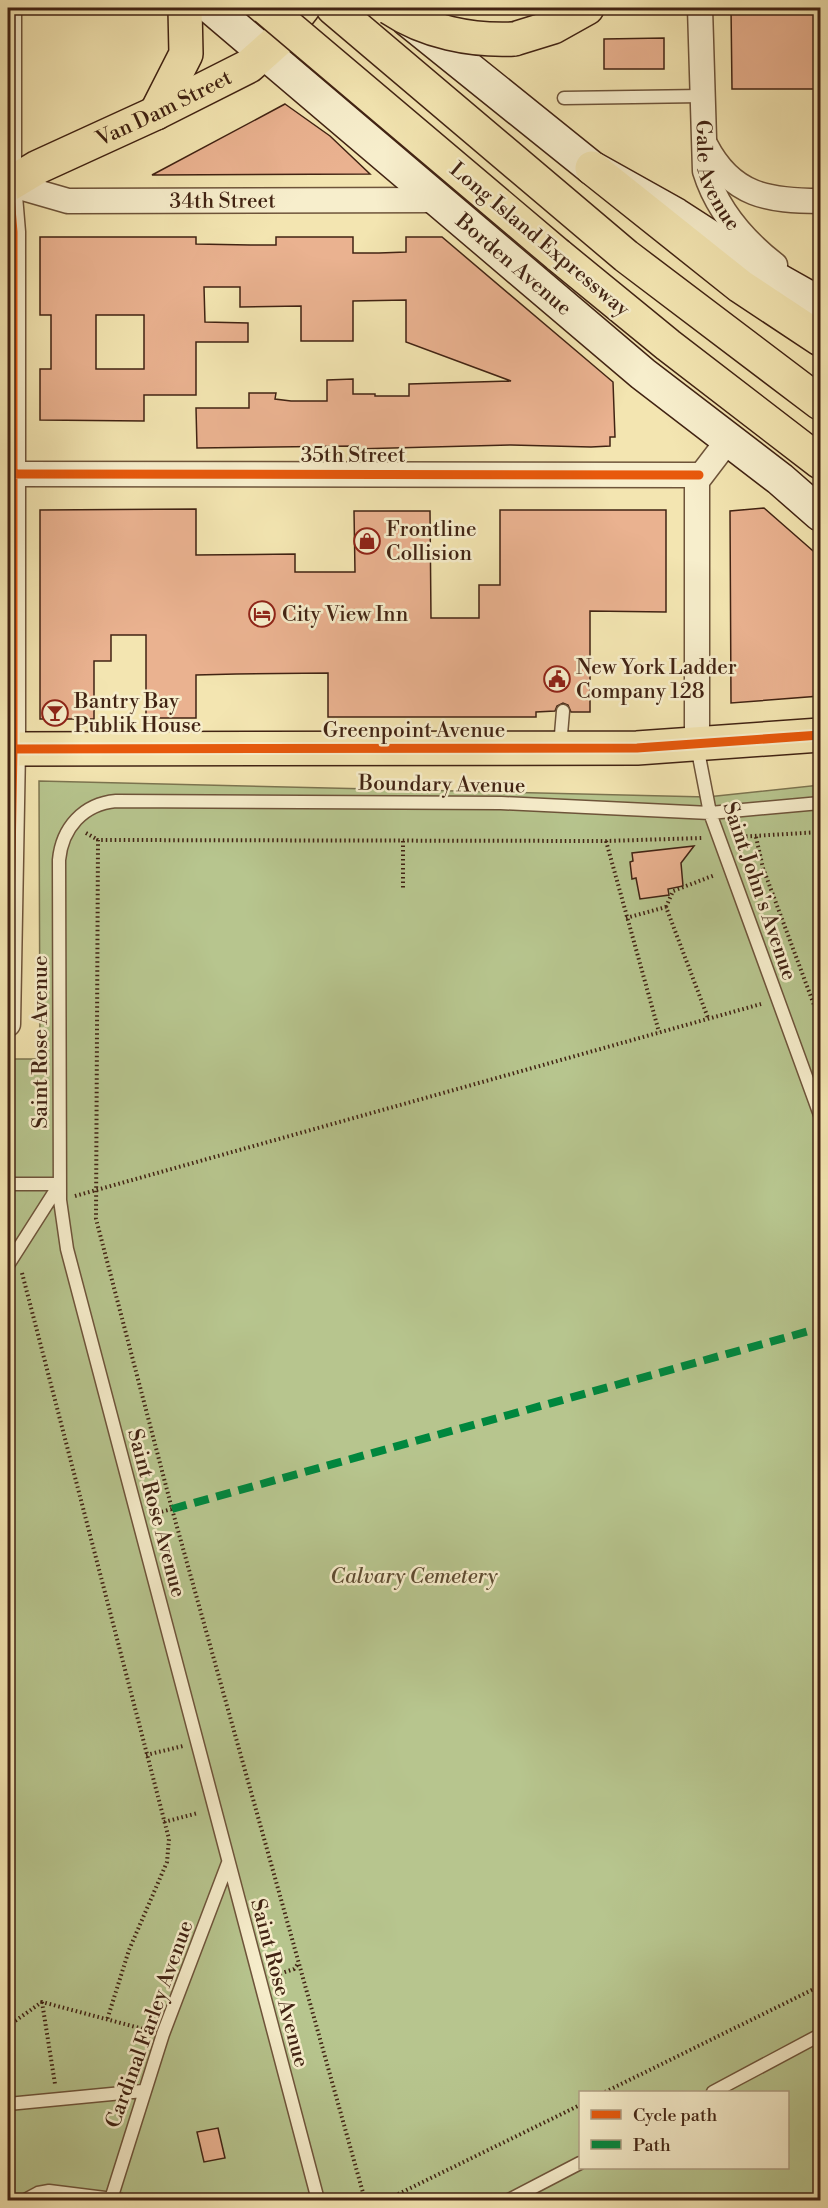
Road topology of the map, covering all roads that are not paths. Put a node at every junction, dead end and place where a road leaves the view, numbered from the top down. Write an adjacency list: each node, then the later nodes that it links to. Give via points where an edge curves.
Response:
1 (9, 8): 16 (street)
2 (185, 8): 13 (main road, via 186,54)
3 (212, 8): 10 (main road, Borden Avenue)
4 (266, 8): 24 (main road, Long Island Expressway, bridge, via 558,255)
5 (303, 8): 10 (main road, Van Dam Street)
6 (333, 8): 22 (main road, Long Island Expressway, via 586,223)
7 (391, 8): 8 (main road, bridge, via 413,21 450,34 514,39 553,27); 15 (main road)
8 (586, 8)
9 (700, 8): 11 (street, Gale Avenue)
10 (265, 53): 13 (main road, Van Dam Street, via 249,66); 17 (main road, Borden Avenue)
11 (702, 96): 12 (lane); 14 (street, Gale Avenue)
12 (564, 98)
13 (156, 113): 16 (main road, Van Dam Street)
14 (703, 142): 18 (street, via 720,169 749,191 785,201); 19 (street, Gale Avenue, via 708,181 729,219 766,258)
15 (591, 168): 20 (main road); 21 (main road, via 740,286)
16 (8, 184): 17 (street, 34th Street, via 68,201); 25 (street, via 13,232)
17 (438, 200): 23 (main road, Borden Avenue, via 643,374)
18 (820, 201)
19 (820, 298)
20 (820, 304)
21 (820, 339)
22 (820, 403)
23 (729, 439): 26 (street); 27 (main road, Borden Avenue)
24 (820, 462)
25 (10, 474): 26 (street, 35th Street); 32 (street)
26 (699, 475): 30 (street)
27 (820, 514)
28 (563, 711): 31 (lane)
29 (820, 735): 30 (main road, Greenpoint Avenue)
30 (697, 745): 31 (main road, Greenpoint Avenue); 34 (lane, Saint John's Avenue)
31 (560, 748): 32 (main road, Greenpoint Avenue)
32 (10, 749): 36 (street)
33 (820, 803): 34 (lane, Boundary Avenue)
34 (710, 813): 35 (lane, Boundary Avenue, via 501,803 116,801 90,808); 37 (lane, Saint John's Avenue)
35 (71, 825): 39 (lane, Saint Rose Avenue, via 59,860)
36 (8, 1024)
37 (820, 1115)
38 (8, 1184): 39 (lane)
39 (60, 1184): 40 (lane); 41 (lane, Saint Rose Avenue, via 67,1249)
40 (8, 1265)
41 (228, 1863): 43 (lane, Cardinal Farley Avenue); 49 (lane, Saint Rose Avenue)
42 (820, 2035): 44 (lane)
43 (143, 2091): 45 (lane); 48 (lane, Cardinal Farley Avenue)
44 (715, 2091)
45 (8, 2104)
46 (579, 2164): 50 (lane)
47 (25, 2200): 48 (lane, Cardinal Farley Avenue, via 49,2192)
48 (116, 2200)
49 (318, 2200)
50 (509, 2200)

